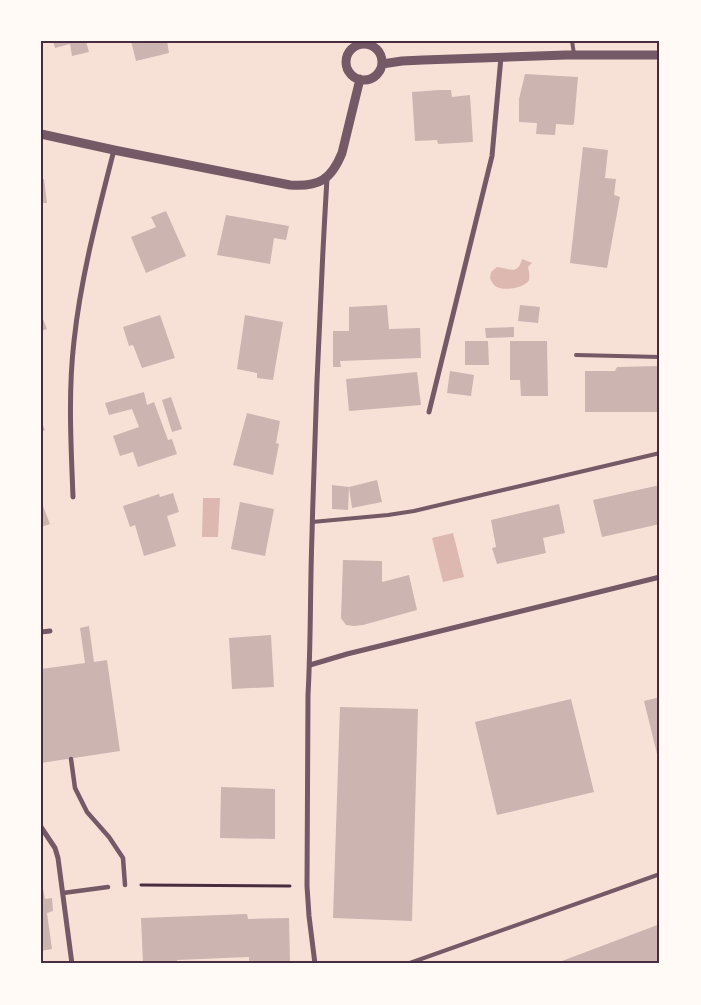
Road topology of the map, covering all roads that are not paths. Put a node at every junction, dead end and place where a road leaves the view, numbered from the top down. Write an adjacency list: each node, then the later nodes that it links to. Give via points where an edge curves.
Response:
1 (572, 41): 3 (lane)
2 (362, 43): 6 (street, via 377,50); 7 (street, via 348,52 346,63 350,74)
3 (574, 55): 4 (street); 5 (street)
4 (660, 55)
5 (501, 57): 6 (street); 13 (street, via 492,156)
6 (382, 64): 7 (street, via 376,75)
7 (360, 79): 10 (street, via 342,153)
8 (41, 134): 9 (street)
9 (114, 150): 10 (street, via 290,185 311,185); 15 (street, via 87,258 73,344 70,404)
10 (327, 177): 16 (street)
11 (576, 355): 12 (lane)
12 (660, 357)
13 (429, 412)
14 (660, 453): 16 (lane, via 414,511)
15 (73, 497)
16 (312, 522): 20 (street)
17 (660, 577): 20 (street)
18 (50, 631): 19 (street)
19 (41, 632)
20 (310, 665): 28 (street, via 307,886)
21 (71, 759): 24 (street, via 76,788 87,812 124,858)
22 (41, 827): 26 (street, via 58,858)
23 (660, 874): 29 (lane)
24 (125, 885)
25 (108, 887): 26 (street)
26 (63, 893): 27 (street)
27 (72, 964)
28 (315, 964)
29 (407, 964)

